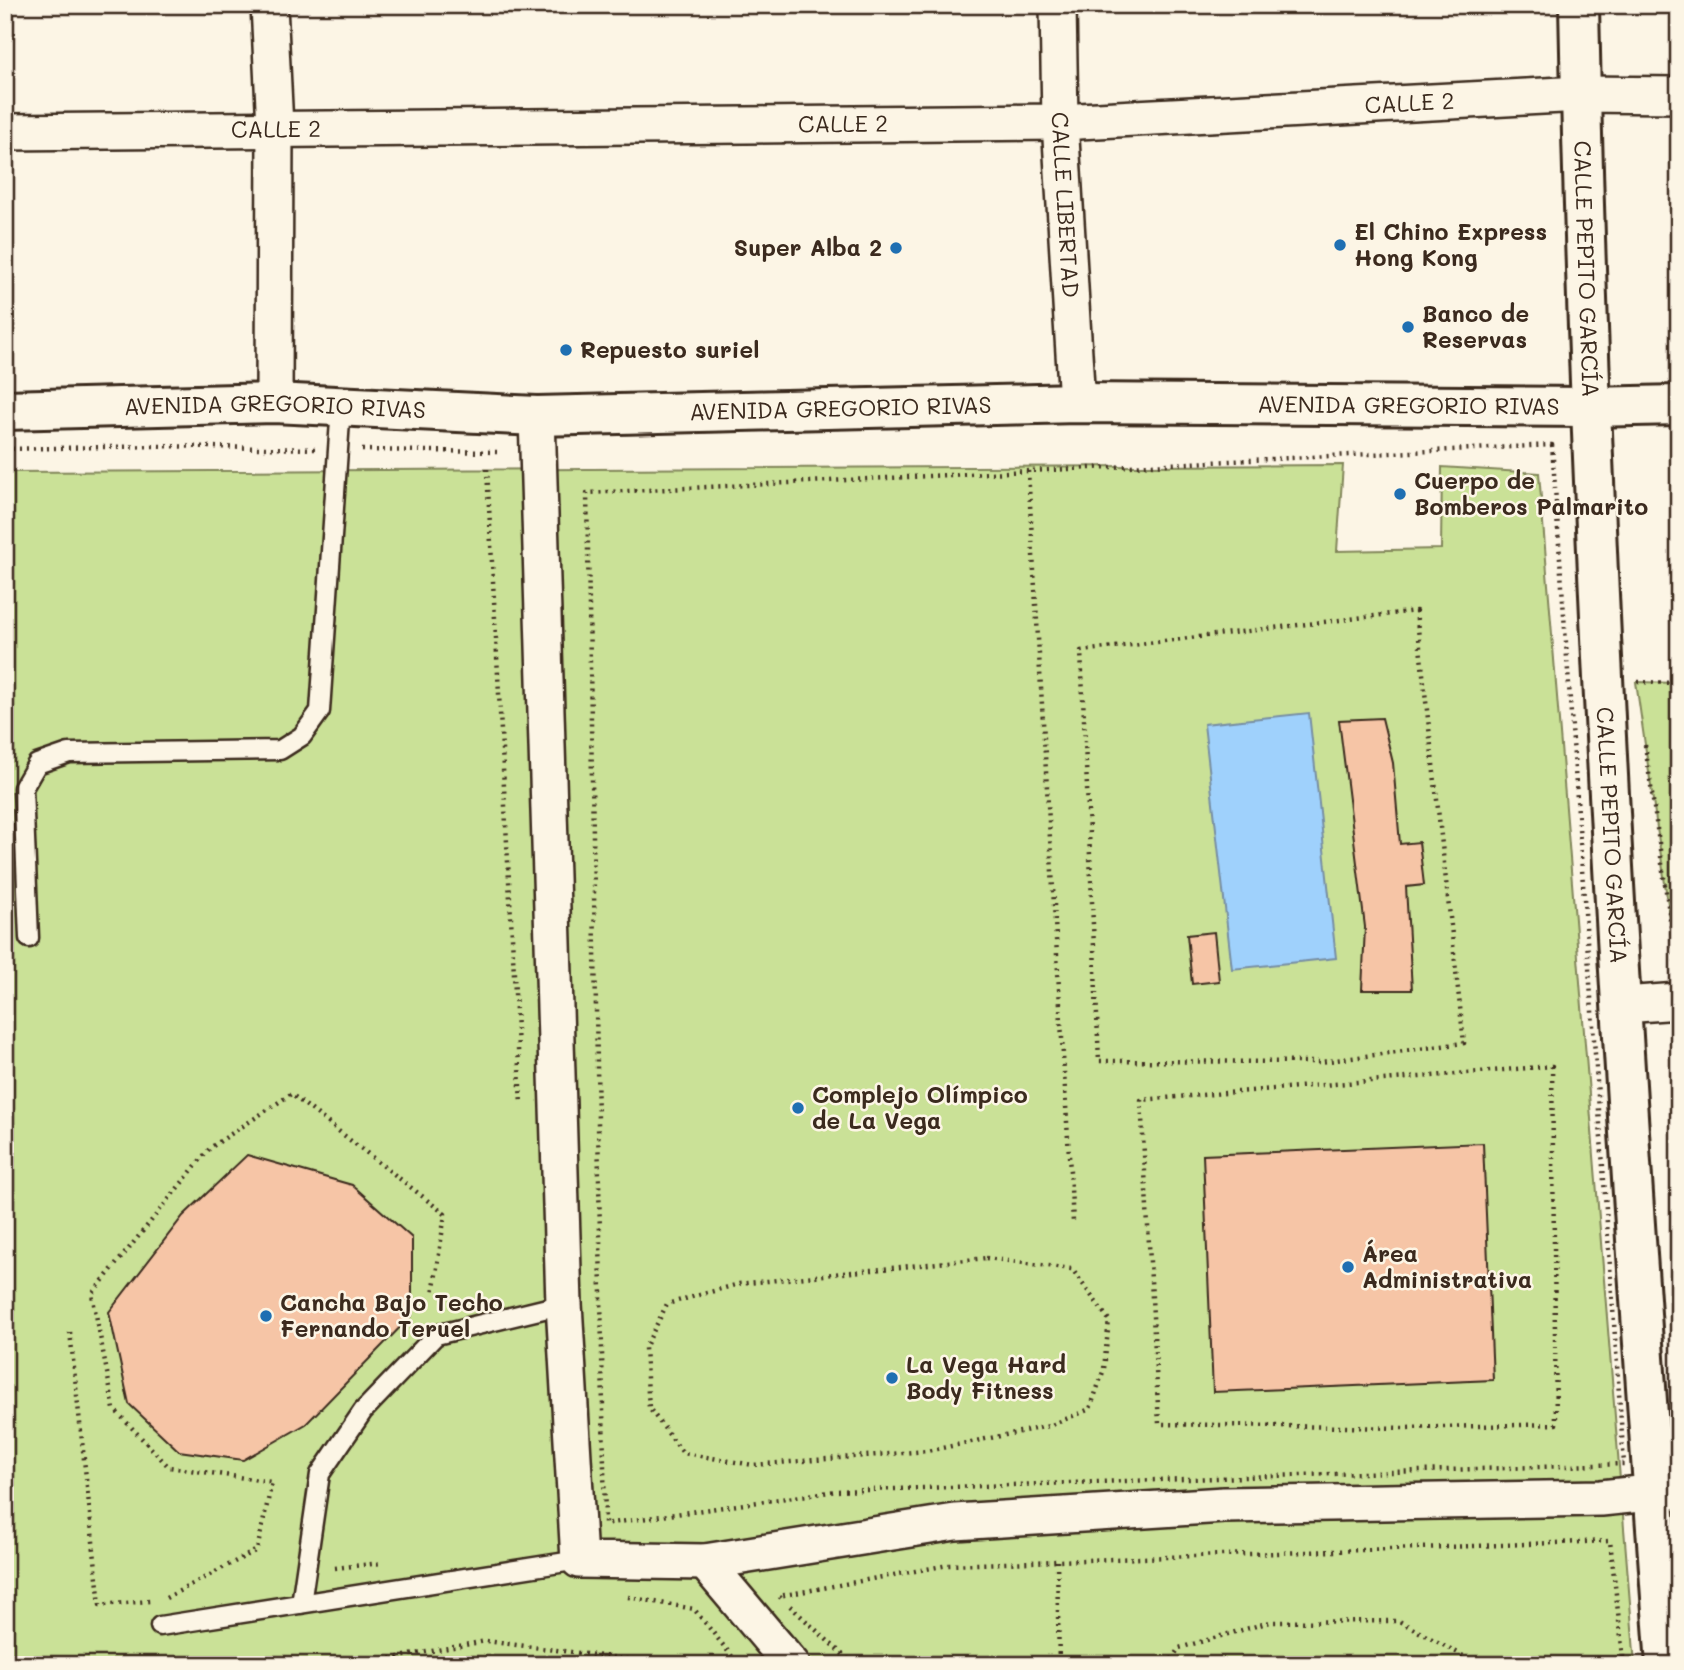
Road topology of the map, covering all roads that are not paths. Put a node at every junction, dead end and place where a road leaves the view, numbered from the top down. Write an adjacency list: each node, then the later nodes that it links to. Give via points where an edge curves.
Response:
1 (269, 5): 7 (street)
2 (1058, 5): 6 (street, CALLE LIBERTAD)
3 (1579, 5): 4 (main road, CALLE PEPITO GARCÍA)
4 (1581, 94): 5 (street, CALLE 2); 6 (street, CALLE 2); 13 (main road, CALLE PEPITO GARCÍA)
5 (1679, 95)
6 (1060, 122): 7 (street, CALLE 2); 10 (street, CALLE LIBERTAD)
7 (275, 127): 8 (street, CALLE 2); 9 (street)
8 (5, 132)
9 (274, 403): 12 (main road, AVENIDA GREGORIO RIVAS); 14 (main road, AVENIDA GREGORIO RIVAS)
10 (1077, 403): 13 (main road, AVENIDA GREGORIO RIVAS); 15 (main road, AVENIDA GREGORIO RIVAS)
11 (1679, 405): 13 (main road, AVENIDA GREGORIO RIVAS)
12 (341, 406): 15 (main road, AVENIDA GREGORIO RIVAS); 16 (lane, via 320,711 302,736 280,750 69,753 37,764 23,788)
13 (1588, 407): 18 (main road, CALLE PEPITO GARCÍA)
14 (5, 410)
15 (537, 416): 19 (street)
16 (29, 938)
17 (1679, 1001): 18 (street)
18 (1623, 1005): 20 (main road, CALLE PEPITO GARCÍA)
19 (564, 1304): 21 (street); 23 (lane, via 436,1335 363,1411 320,1474)
20 (1666, 1491): 22 (street, via 1601,1498 1224,1505 955,1522); 26 (main road, CALLE PEPITO GARCÍA)
21 (579, 1560): 22 (street); 23 (lane)
22 (705, 1562): 25 (street)
23 (301, 1604): 24 (lane)
24 (160, 1626)
25 (792, 1665)
26 (1666, 1665)

